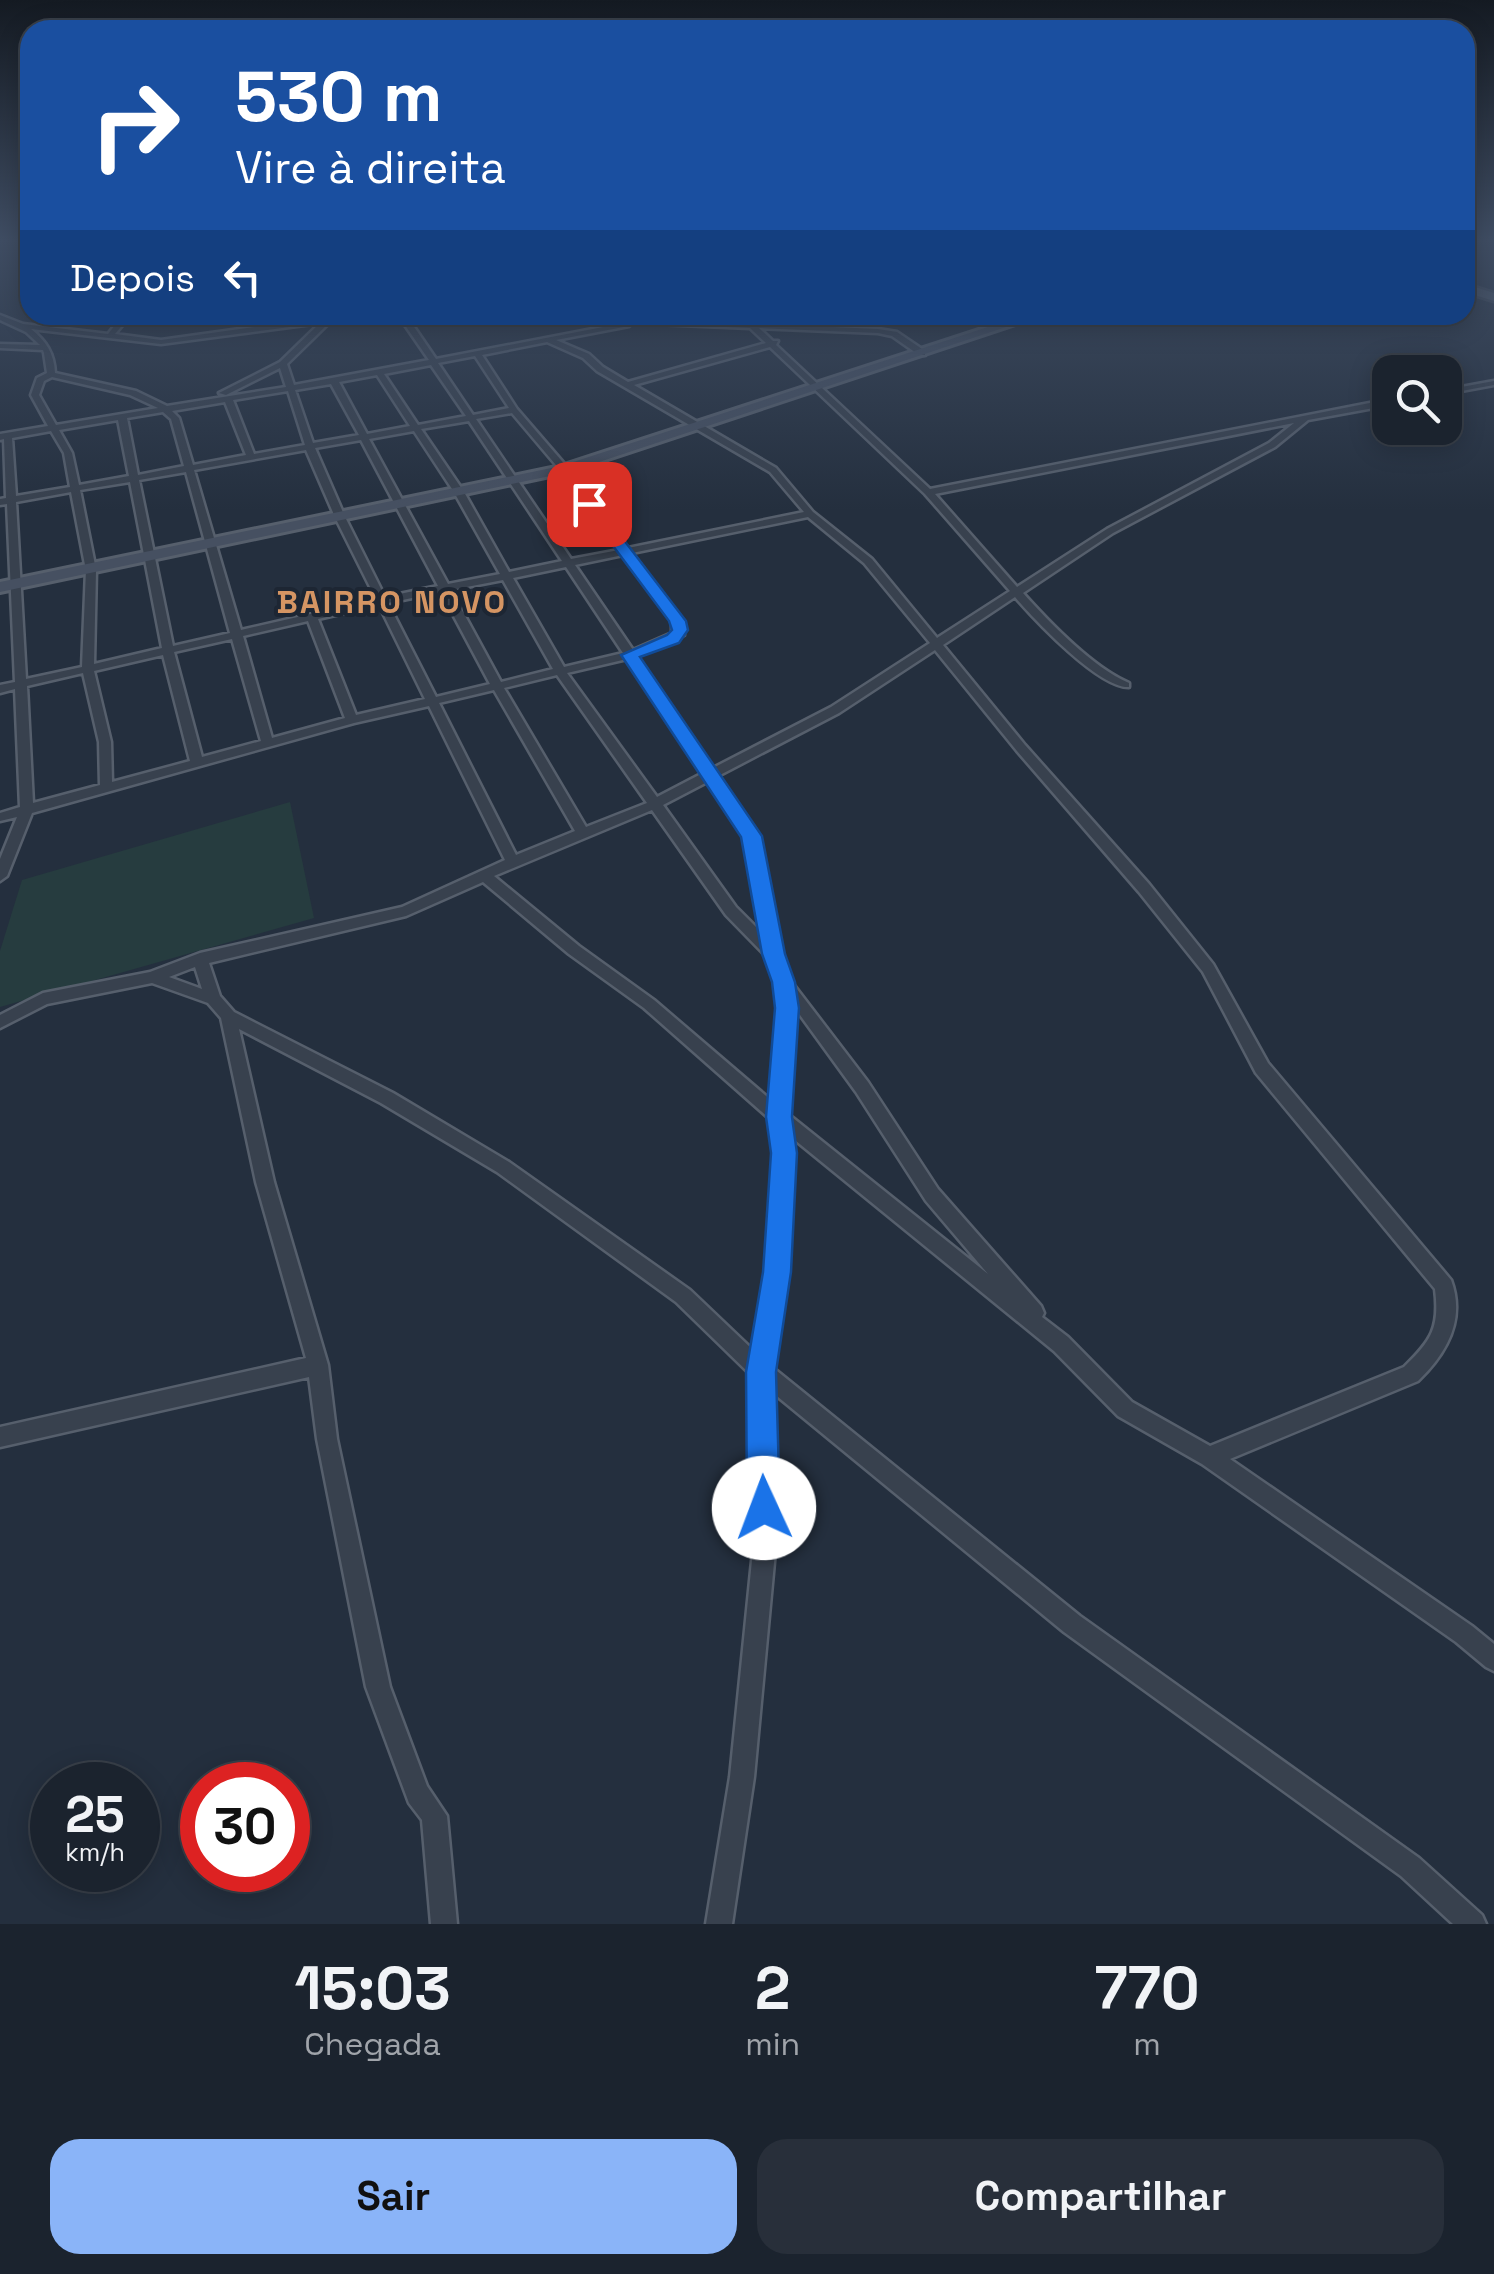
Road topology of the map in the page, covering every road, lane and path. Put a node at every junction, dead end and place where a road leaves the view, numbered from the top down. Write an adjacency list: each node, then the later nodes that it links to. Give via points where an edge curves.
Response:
1 (29, 330): 15 (street)
2 (61, 330): 11 (street)
3 (115, 330): 11 (street)
4 (243, 330): 11 (street, via 160,342)
5 (316, 330): 19 (street)
6 (412, 330): 18 (street)
7 (600, 330): 12 (street)
8 (757, 330): 13 (street)
9 (832, 330): 16 (street, via 885,331)
10 (992, 330): 16 (street)
11 (111, 335)
12 (548, 340): 17 (street); 24 (street)
13 (775, 343): 24 (street); 25 (street)
14 (0, 346): 15 (street)
15 (46, 348): 21 (street)
16 (922, 353): 25 (street)
17 (478, 354): 18 (street); 32 (street)
18 (432, 361): 20 (street); 34 (street)
19 (282, 364): 26 (street); 29 (street)
20 (378, 371): 22 (street); 38 (street)
21 (50, 374): 31 (street); 37 (street, via 35,395)
22 (334, 381): 26 (street); 40 (street)
23 (1494, 383): 27 (street)
24 (629, 384): 36 (street)
25 (816, 388): 36 (street); 49 (street)
26 (288, 389): 28 (street); 41 (street)
27 (1462, 389)
28 (228, 398): 29 (street); 42 (street)
29 (206, 401): 31 (street)
30 (1372, 406): 35 (street)
31 (166, 408): 33 (street); 43 (street, via 181,435)
32 (514, 410): 34 (street); 44 (street)
33 (122, 417): 37 (street); 45 (street)
34 (468, 418): 38 (street); 46 (street)
35 (1305, 419): 49 (street); 62 (street, via 1272,445)
36 (699, 425): 44 (street); 52 (street, via 773,470)
37 (57, 427): 39 (street); 47 (street)
38 (414, 428): 40 (street); 48 (street)
39 (4, 437): 50 (street)
40 (362, 438): 41 (street); 51 (street)
41 (310, 448): 42 (street); 53 (street)
42 (251, 457): 43 (street)
43 (186, 468): 45 (street); 54 (street)
44 (564, 469): 46 (street); 55 (street)
45 (133, 478): 47 (street); 56 (street)
46 (514, 480): 48 (street); 57 (street)
47 (73, 490): 50 (street); 58 (street)
48 (459, 492): 51 (street); 59 (street)
49 (928, 492): 62 (street)
50 (6, 501): 60 (street)
51 (400, 505): 53 (street); 61 (street)
52 (810, 514): 55 (street); 66 (street, via 868,562)
53 (340, 517): 54 (street); 63 (street)
54 (214, 544): 56 (street); 65 (street)
55 (623, 551): 57 (street); 68 (street, via 680,630)
56 (151, 557): 58 (street); 67 (street)
57 (567, 563): 59 (street); 68 (street)
58 (90, 570): 60 (street); 69 (street)
59 (508, 575): 61 (street); 70 (street)
60 (7, 586): 71 (street)
61 (447, 587): 63 (street); 73 (street)
62 (1017, 589): 66 (street); 72 (street, via 1043,622)
63 (382, 601): 64 (street); 75 (street)
64 (312, 616): 65 (street); 76 (street)
65 (236, 634): 67 (street); 77 (street)
66 (938, 646): 79 (street, via 835,710); 99 (street, via 1208,968 1262,1068 1444,1286 1449,1316 1437,1350 1411,1374)
67 (168, 651): 69 (street); 78 (street)
68 (630, 655): 70 (street); 79 (street)
69 (88, 670): 71 (street); 80 (street, via 105,742)
70 (560, 671): 73 (street); 81 (street)
71 (20, 684): 74 (street); 82 (street)
72 (1125, 685)
73 (497, 686): 75 (street); 84 (street)
74 (0, 689)
75 (430, 702): 76 (street); 85 (street)
76 (352, 720): 77 (street)
77 (267, 742): 78 (street)
78 (196, 760): 80 (street)
79 (710, 772): 81 (street); 88 (street, via 752,836)
80 (106, 788): 82 (street)
81 (654, 805): 84 (street); 88 (street, via 731,911)
82 (27, 809): 83 (street); 86 (street)
83 (0, 816)
84 (582, 833): 85 (street)
85 (513, 862): 87 (street)
86 (0, 876)
87 (486, 877): 89 (street, via 406,912); 94 (street, via 649,1004)
88 (774, 954): 91 (street)
89 (200, 959): 90 (street); 92 (street)
90 (152, 977): 92 (street); 93 (street, via 43,999)
91 (783, 982): 94 (street); 95 (street, via 932,1195)
92 (221, 1008): 96 (street); 97 (street, via 503,1167 683,1296)
93 (0, 1022)
94 (779, 1117): 95 (street); 97 (street, via 784,1153 777,1272)
95 (1061, 1344): 99 (street, via 1126,1410)
96 (318, 1366): 98 (street); 101 (street, via 378,1687 418,1794 434,1816)
97 (761, 1372): 102 (street, via 765,1541 742,1777); 103 (street, via 1072,1624 1410,1867)
98 (0, 1437)
99 (1209, 1458): 100 (street)
100 (1494, 1659)
101 (444, 1924)
102 (719, 1924)
103 (1473, 1924)

